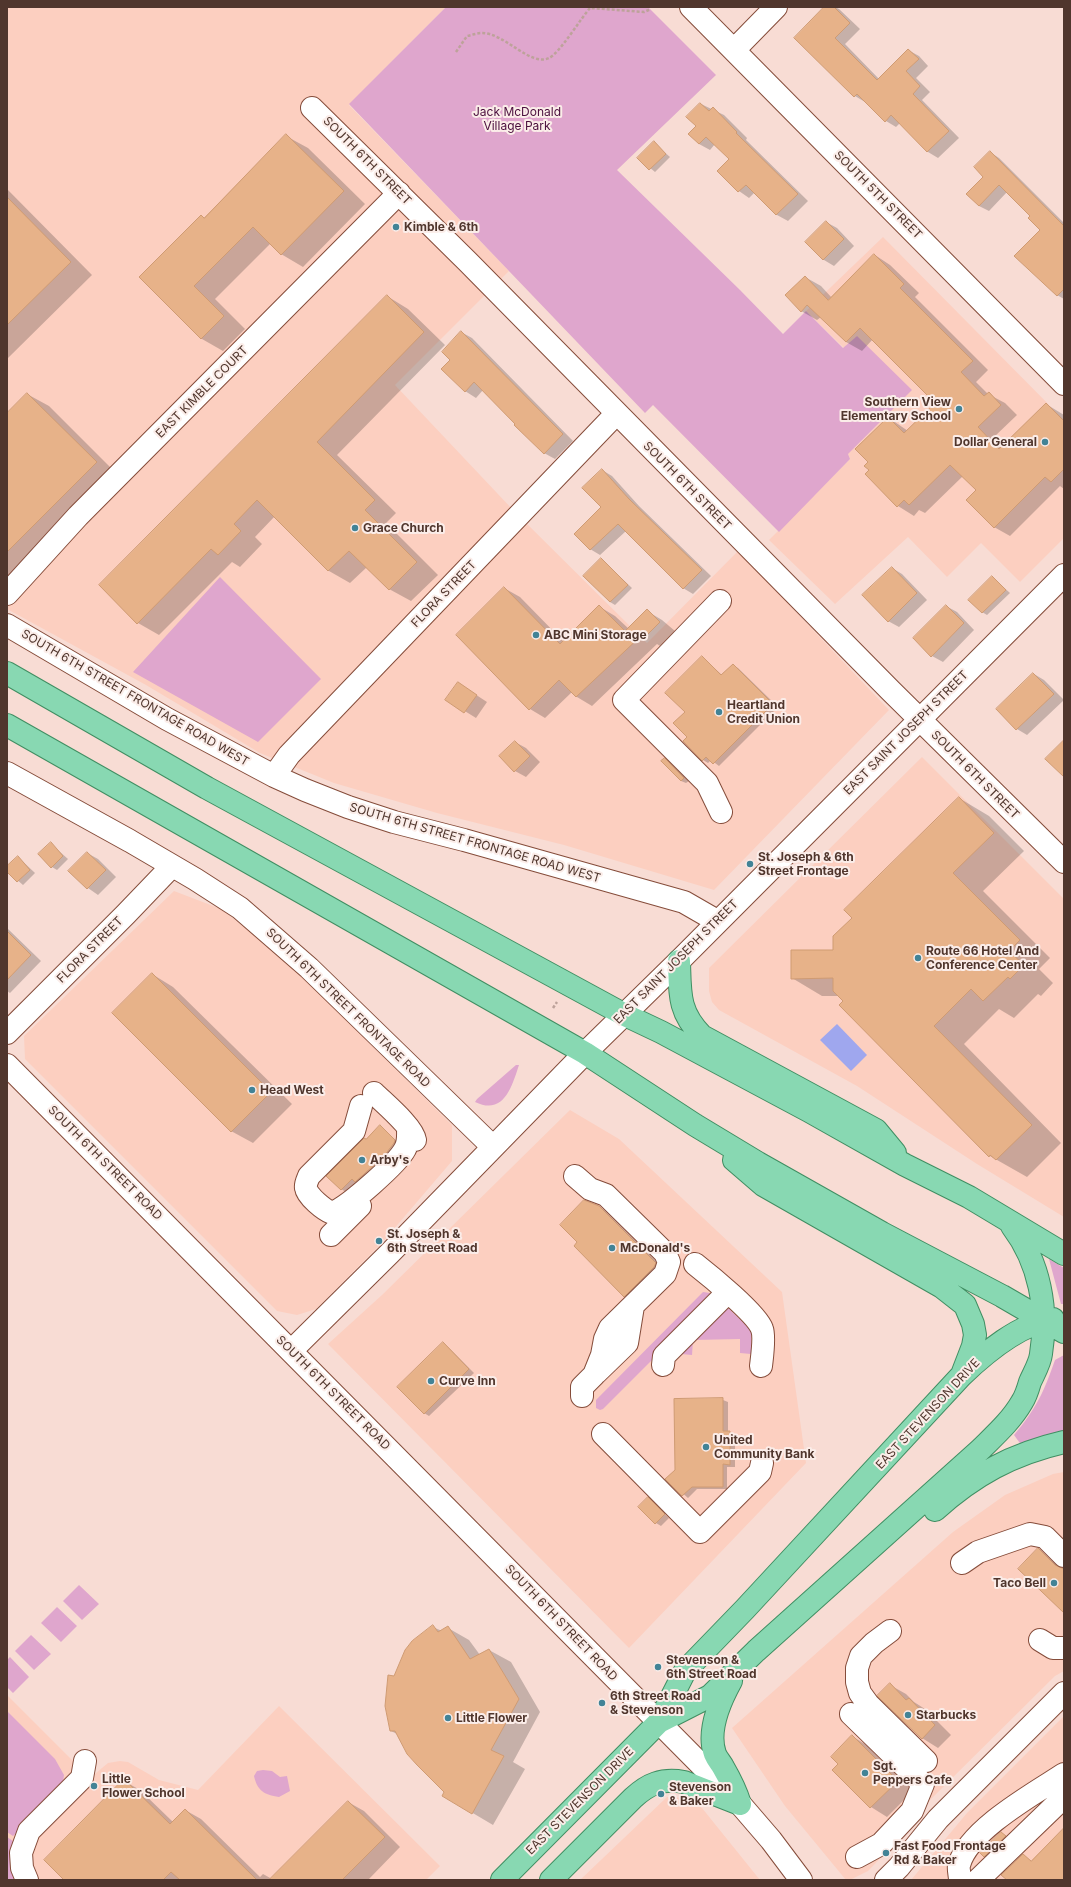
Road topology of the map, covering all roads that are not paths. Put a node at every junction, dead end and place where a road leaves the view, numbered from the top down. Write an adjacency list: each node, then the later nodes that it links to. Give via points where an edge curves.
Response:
1 (691, 7): 3 (street, SOUTH 5TH STREET)
2 (776, 7): 3 (street)
3 (734, 50): 6 (street, SOUTH 5TH STREET)
4 (312, 108): 5 (street, SOUTH 6TH STREET)
5 (399, 193): 7 (street, SOUTH 6TH STREET); 9 (street, EAST KIMBLE COURT, via 78,516)
6 (1064, 384)
7 (616, 414): 13 (street, SOUTH 6TH STREET); 16 (street, FLORA STREET, via 294,750)
8 (1064, 575): 13 (street, EAST SAINT JOSEPH STREET)
9 (7, 594)
10 (720, 601): 17 (street, via 624,700 707,783)
11 (7, 625): 16 (street, SOUTH 6TH STREET FRONTAGE ROAD WEST, via 167,719)
12 (7, 673): 22 (main road, via 207,788)
13 (920, 720): 18 (street, SOUTH 6TH STREET); 20 (street, EAST SAINT JOSEPH STREET)
14 (7, 725): 24 (main road)
15 (7, 773): 19 (street, SOUTH 6TH STREET FRONTAGE ROAD)
16 (274, 776): 20 (street, SOUTH 6TH STREET FRONTAGE ROAD WEST, via 348,807 394,822 684,902)
17 (721, 812)
18 (1064, 862)
19 (172, 866): 23 (street, FLORA STREET); 28 (street, SOUTH 6TH STREET FRONTAGE ROAD, via 240,908 272,934)
20 (717, 922): 21 (street, EAST SAINT JOSEPH STREET)
21 (678, 961): 22 (street, EAST SAINT JOSEPH STREET); 29 (main road, via 684,1014 702,1036 876,1130)
22 (624, 1014): 24 (street, EAST SAINT JOSEPH STREET); 29 (main road, via 809,1111)
23 (7, 1033)
24 (585, 1053): 26 (main road); 28 (street, EAST SAINT JOSEPH STREET)
25 (9, 1070): 39 (street, SOUTH 6TH STREET ROAD)
26 (695, 1125): 37 (main road, via 765,1167); 42 (main road, via 762,1185 942,1287 965,1305 975,1335)
27 (408, 1128): 27 (street, via 408,1143 405,1150 361,1194 340,1210 332,1213 326,1211 309,1194 306,1188 309,1176 354,1130 368,1100); 32 (street, via 414,1135 415,1143 410,1156)
28 (492, 1146): 39 (street, EAST SAINT JOSEPH STREET, via 396,1247)
29 (905, 1165): 31 (main road)
30 (574, 1176): 43 (street, via 590,1189 606,1195 665,1253 669,1262 665,1274 610,1328 604,1339 602,1355 594,1375 582,1387)
31 (1008, 1220): 33 (main road); 37 (main road, via 1024,1241 1034,1262 1041,1294)
32 (331, 1235)
33 (1064, 1254)
34 (695, 1264): 35 (street)
35 (728, 1292): 40 (street, via 664,1356); 41 (street, via 757,1320 762,1330)
36 (1064, 1317): 37 (main road)
37 (1043, 1320): 38 (main road); 42 (main road, EAST STEVENSON DRIVE, via 999,1344); 52 (main road, EAST STEVENSON DRIVE, via 1041,1355 1023,1402 1008,1423)
38 (1064, 1332)
39 (291, 1351): 56 (street, SOUTH 6TH STREET ROAD)
40 (663, 1365)
41 (761, 1366)
42 (962, 1376): 56 (main road, EAST STEVENSON DRIVE, via 685,1671)
43 (582, 1396)
44 (603, 1434): 46 (street, via 700,1532 760,1472)
45 (1064, 1442): 52 (main road, via 1021,1454 974,1478 810,1622)
46 (762, 1463)
47 (1064, 1556): 48 (street, via 1045,1537 1030,1534 978,1552)
48 (962, 1563)
49 (890, 1631): 58 (street, via 861,1656 857,1668 860,1693)
50 (1040, 1640): 51 (street, via 1052,1648)
51 (1064, 1648)
52 (756, 1651): 53 (main road, EAST STEVENSON DRIVE)
53 (740, 1666): 56 (main road, EAST STEVENSON DRIVE, via 710,1696); 61 (main road, via 718,1710 713,1741 716,1755 736,1791)
54 (1064, 1693): 67 (street, via 943,1814)
55 (851, 1714): 62 (street, via 923,1784 912,1811 881,1844)
56 (658, 1722): 61 (street, SOUTH 6TH STREET ROAD); 64 (main road, EAST STEVENSON DRIVE)
57 (85, 1761): 63 (street, via 82,1778 29,1831 21,1853 22,1868)
58 (926, 1761)
59 (1064, 1774): 68 (street, via 999,1817 967,1848 959,1866)
60 (1064, 1797): 69 (street)
61 (740, 1804): 65 (main road, via 684,1782 670,1780 653,1783 633,1798); 66 (street, SOUTH 6TH STREET ROAD)
62 (857, 1857)
63 (27, 1880)
64 (502, 1880)
65 (551, 1880)
66 (801, 1880)
67 (886, 1880)
68 (960, 1880)
69 (978, 1880)

